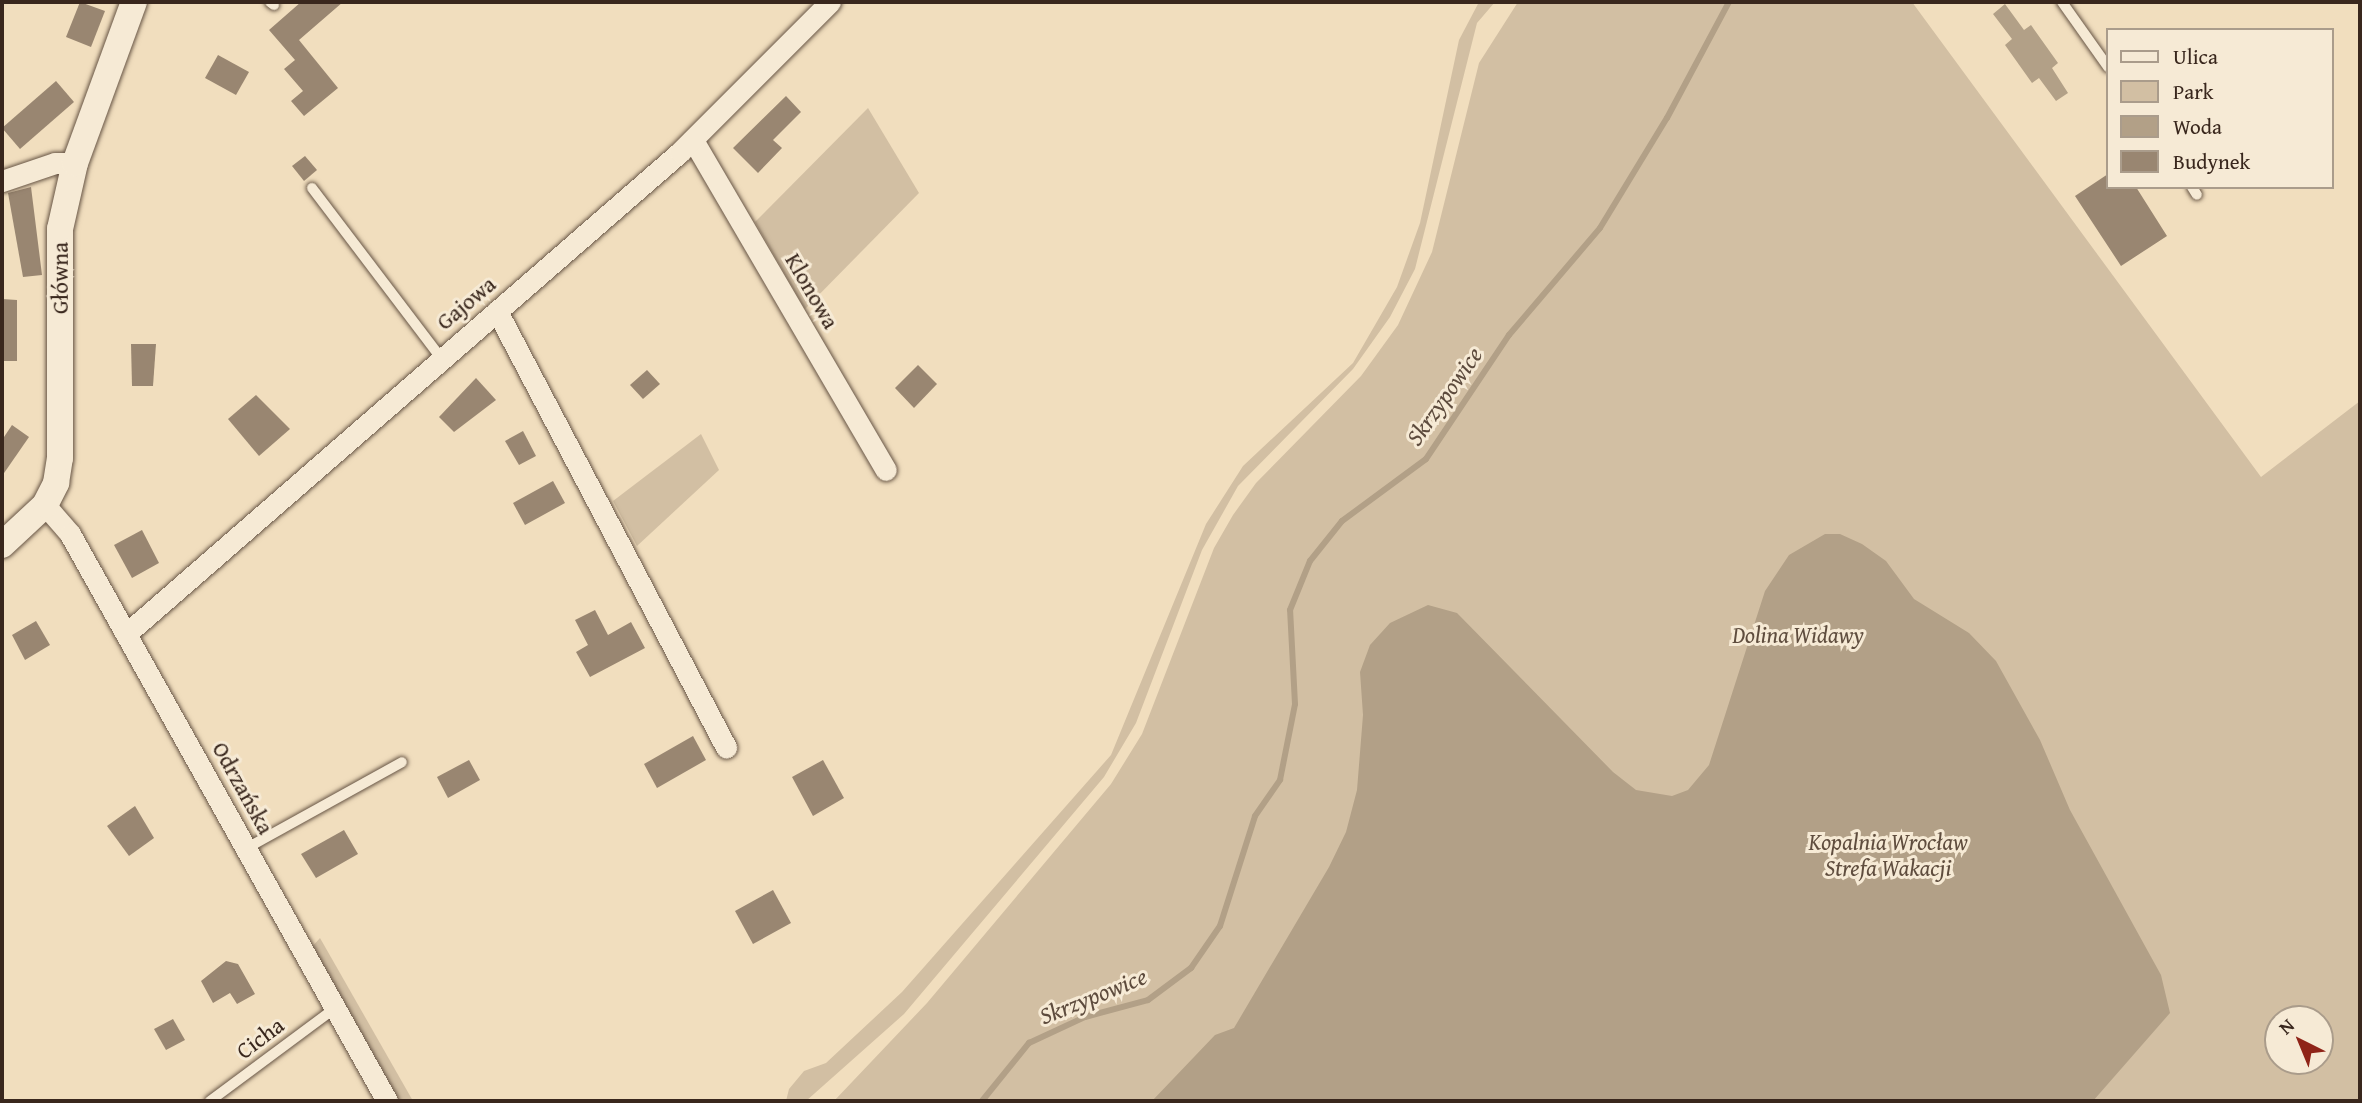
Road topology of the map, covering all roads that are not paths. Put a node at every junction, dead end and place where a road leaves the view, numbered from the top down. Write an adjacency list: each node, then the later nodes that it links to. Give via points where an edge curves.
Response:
1 (134, 2): 6 (street, Główna)
2 (830, 2): 5 (street, Gajowa)
3 (2062, 2): 4 (lane)
4 (2106, 64)
5 (693, 140): 9 (street, Gajowa); 11 (street, Klonowa)
6 (75, 163): 7 (street, via 55,163); 12 (street, Główna, via 60,229 61,458)
7 (2, 181)
8 (312, 188): 10 (lane)
9 (497, 311): 10 (street, Gajowa); 15 (street)
10 (442, 358): 14 (street, Gajowa)
11 (886, 470)
12 (45, 505): 13 (street, Główna); 14 (street, Odrzańska, via 70,534)
13 (2, 545)
14 (126, 634): 17 (street, Odrzańska)
15 (726, 748)
16 (402, 762): 17 (lane)
17 (247, 848): 18 (street, Odrzańska)
18 (335, 1008): 19 (lane, Cicha); 20 (street, Odrzańska)
19 (210, 1101)
20 (387, 1101)

